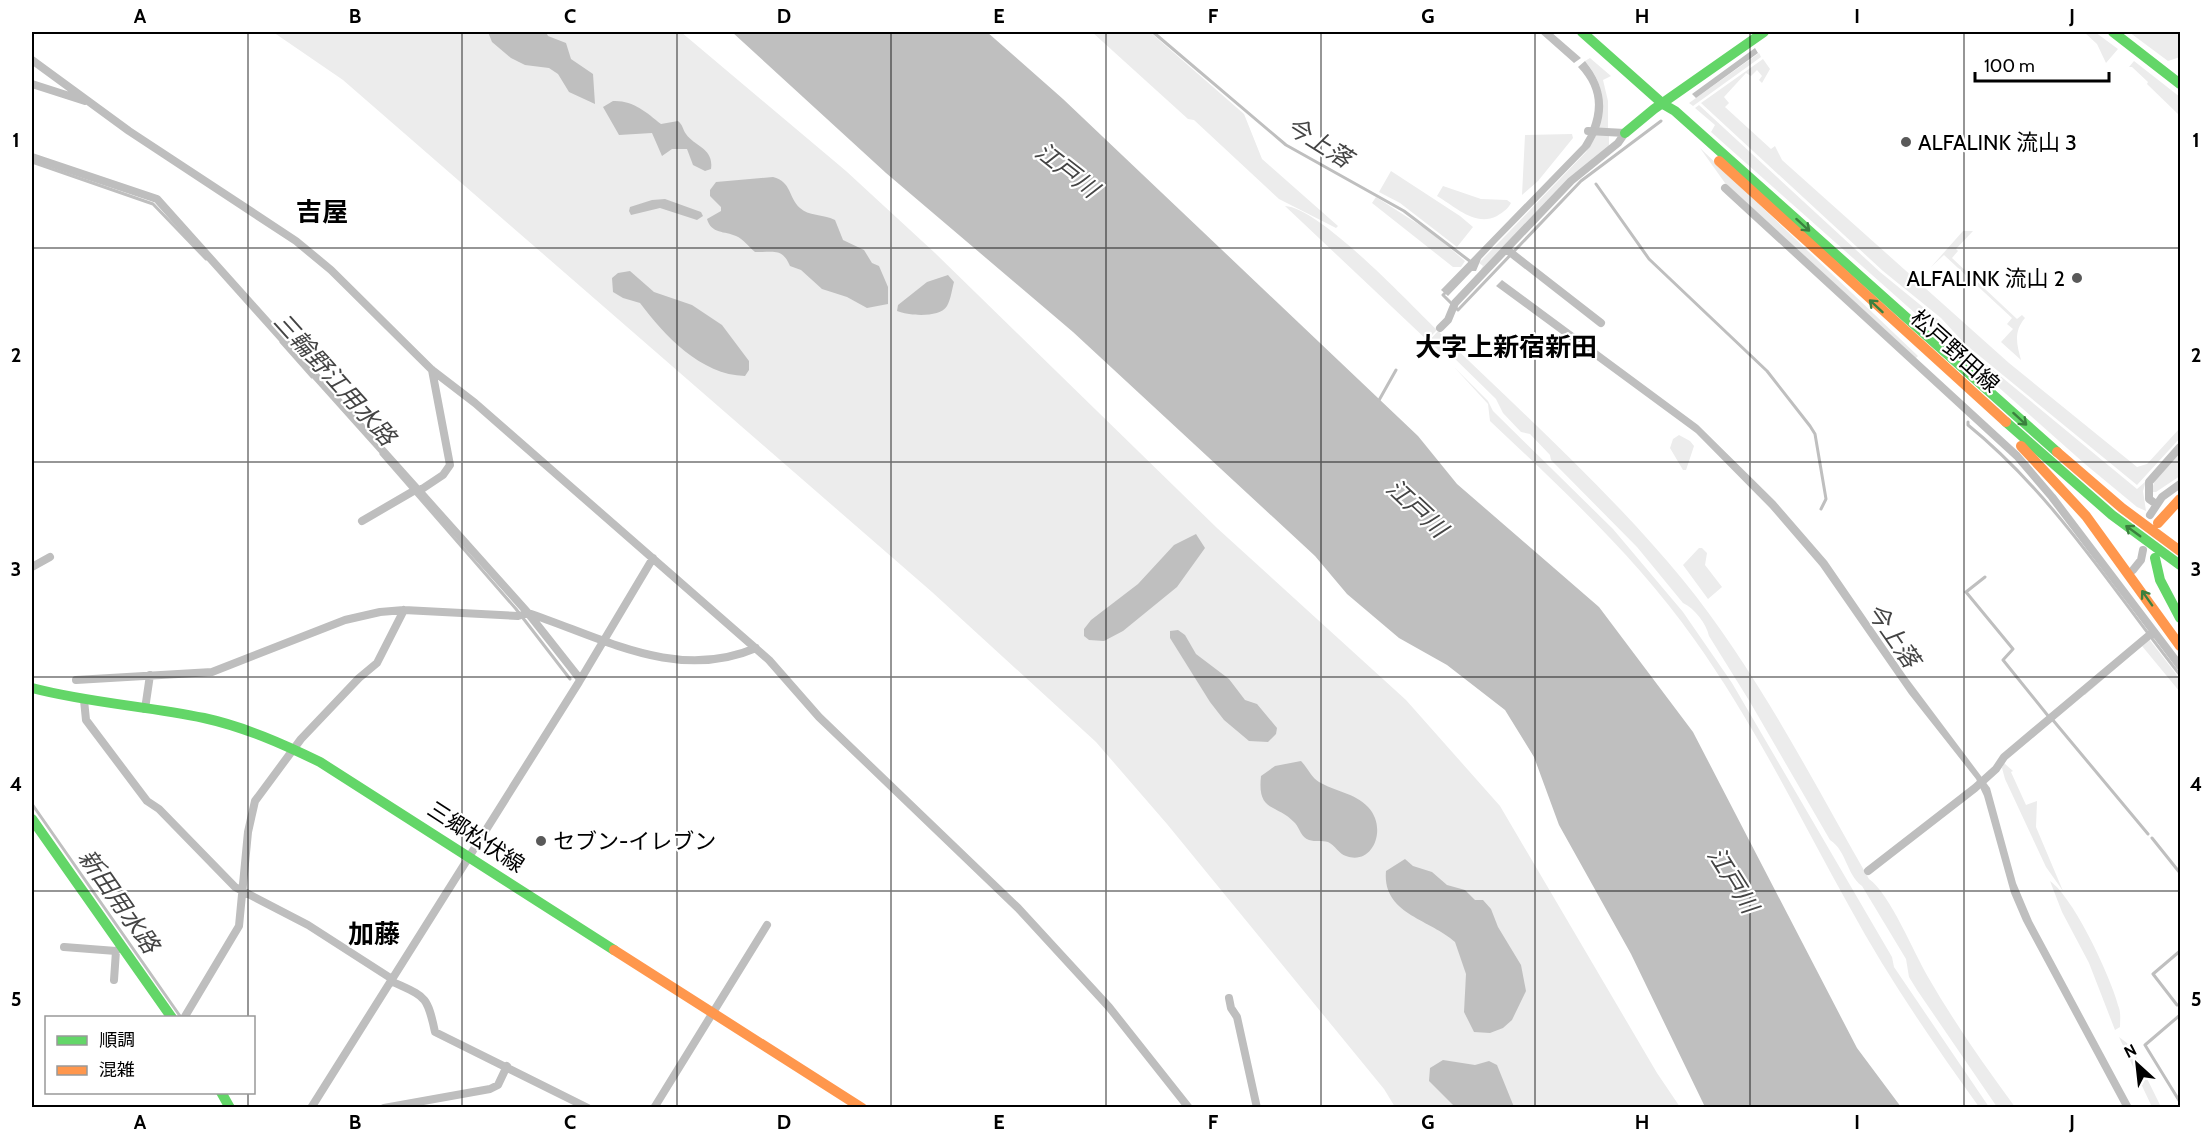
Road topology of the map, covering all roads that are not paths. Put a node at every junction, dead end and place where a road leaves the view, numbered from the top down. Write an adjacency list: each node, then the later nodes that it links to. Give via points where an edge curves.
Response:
1 (1582, 32): 8 (main road, 松戸野田線)
2 (1764, 32): 8 (main road)
3 (2113, 32): 6 (main road)
4 (32, 60): 7 (street)
5 (32, 84): 7 (street)
6 (2181, 84)
7 (89, 102): 17 (street, via 296,241 331,270)
8 (1664, 104): 10 (main road); 16 (main road, 松戸野田線, one-way to 8, via 1670,116); 26 (main road, 松戸野田線, one-way to 26, via 2060,455)
9 (1588, 131): 10 (street)
10 (1625, 133): 13 (street, via 1571,181)
11 (32, 157): 20 (street, via 157,199)
12 (1725, 188): 34 (street, via 2017,456)
13 (1510, 252): 14 (street); 15 (street, via 1454,305)
14 (1601, 322)
15 (1440, 328)
16 (1906, 334): 30 (main road, 松戸野田線, one-way to 16, via 2117,519); 40 (main road, one-way to 16, via 2086,516 2025,449 1949,381)
17 (432, 370): 20 (street, via 450,465 443,475); 28 (street)
18 (2181, 447): 22 (street, via 2149,482 2149,499)
19 (2181, 484): 22 (street, via 2169,490)
20 (419, 489): 24 (street); 36 (street)
21 (2181, 499): 23 (main road)
22 (2157, 504): 23 (street)
23 (2154, 519)
24 (362, 520)
25 (2143, 550): 32 (street)
26 (2181, 551)
27 (50, 557): 31 (street)
28 (653, 558): 39 (street); 41 (street)
29 (2155, 558): 37 (main road, via 2160,580)
30 (2181, 565)
31 (32, 567)
32 (2133, 570)
33 (2124, 576): 34 (street)
34 (2116, 581): 38 (street)
35 (404, 610): 36 (street, via 518,616); 43 (street, via 345,620 212,672); 48 (street, via 377,663)
36 (528, 613): 39 (street); 44 (street)
37 (2181, 618)
38 (2150, 634): 42 (street); 51 (street, via 2004,757 1975,788)
39 (601, 642): 41 (street, via 663,660 727,657); 44 (street)
40 (2181, 646)
41 (756, 648): 70 (street, via 819,717 1026,916)
42 (2181, 666)
43 (150, 675): 46 (street, via 75,677); 47 (street)
44 (580, 679): 50 (street)
45 (32, 688): 46 (main road, 三郷松伏線)
46 (80, 699): 47 (main road, 三郷松伏線); 52 (street, via 86,720 147,801)
47 (145, 709): 48 (main road, 三郷松伏線, via 220,722)
48 (295, 750): 50 (main road, 三郷松伏線); 52 (street, via 255,801)
49 (32, 819): 55 (main road)
50 (470, 857): 57 (street); 59 (main road, 三郷松伏線)
51 (1868, 871)
52 (241, 891): 57 (street, via 308,925); 61 (street, via 239,926 234,938)
53 (767, 925): 59 (street)
54 (64, 947): 55 (street)
55 (119, 949): 56 (street); 60 (main road)
56 (114, 980)
57 (392, 980): 62 (street, via 424,997 435,1032); 65 (street)
58 (1229, 998): 71 (street, via 1237,1017)
59 (713, 1011): 68 (street); 69 (main road, 三郷松伏線)
60 (171, 1016)
61 (185, 1016)
62 (507, 1066): 66 (street, via 498,1085 490,1089); 67 (street)
63 (222, 1094): 64 (main road)
64 (230, 1107)
65 (311, 1107)
66 (384, 1107)
67 (588, 1107)
68 (654, 1107)
69 (862, 1107)
70 (1189, 1107)
71 (1257, 1107)

